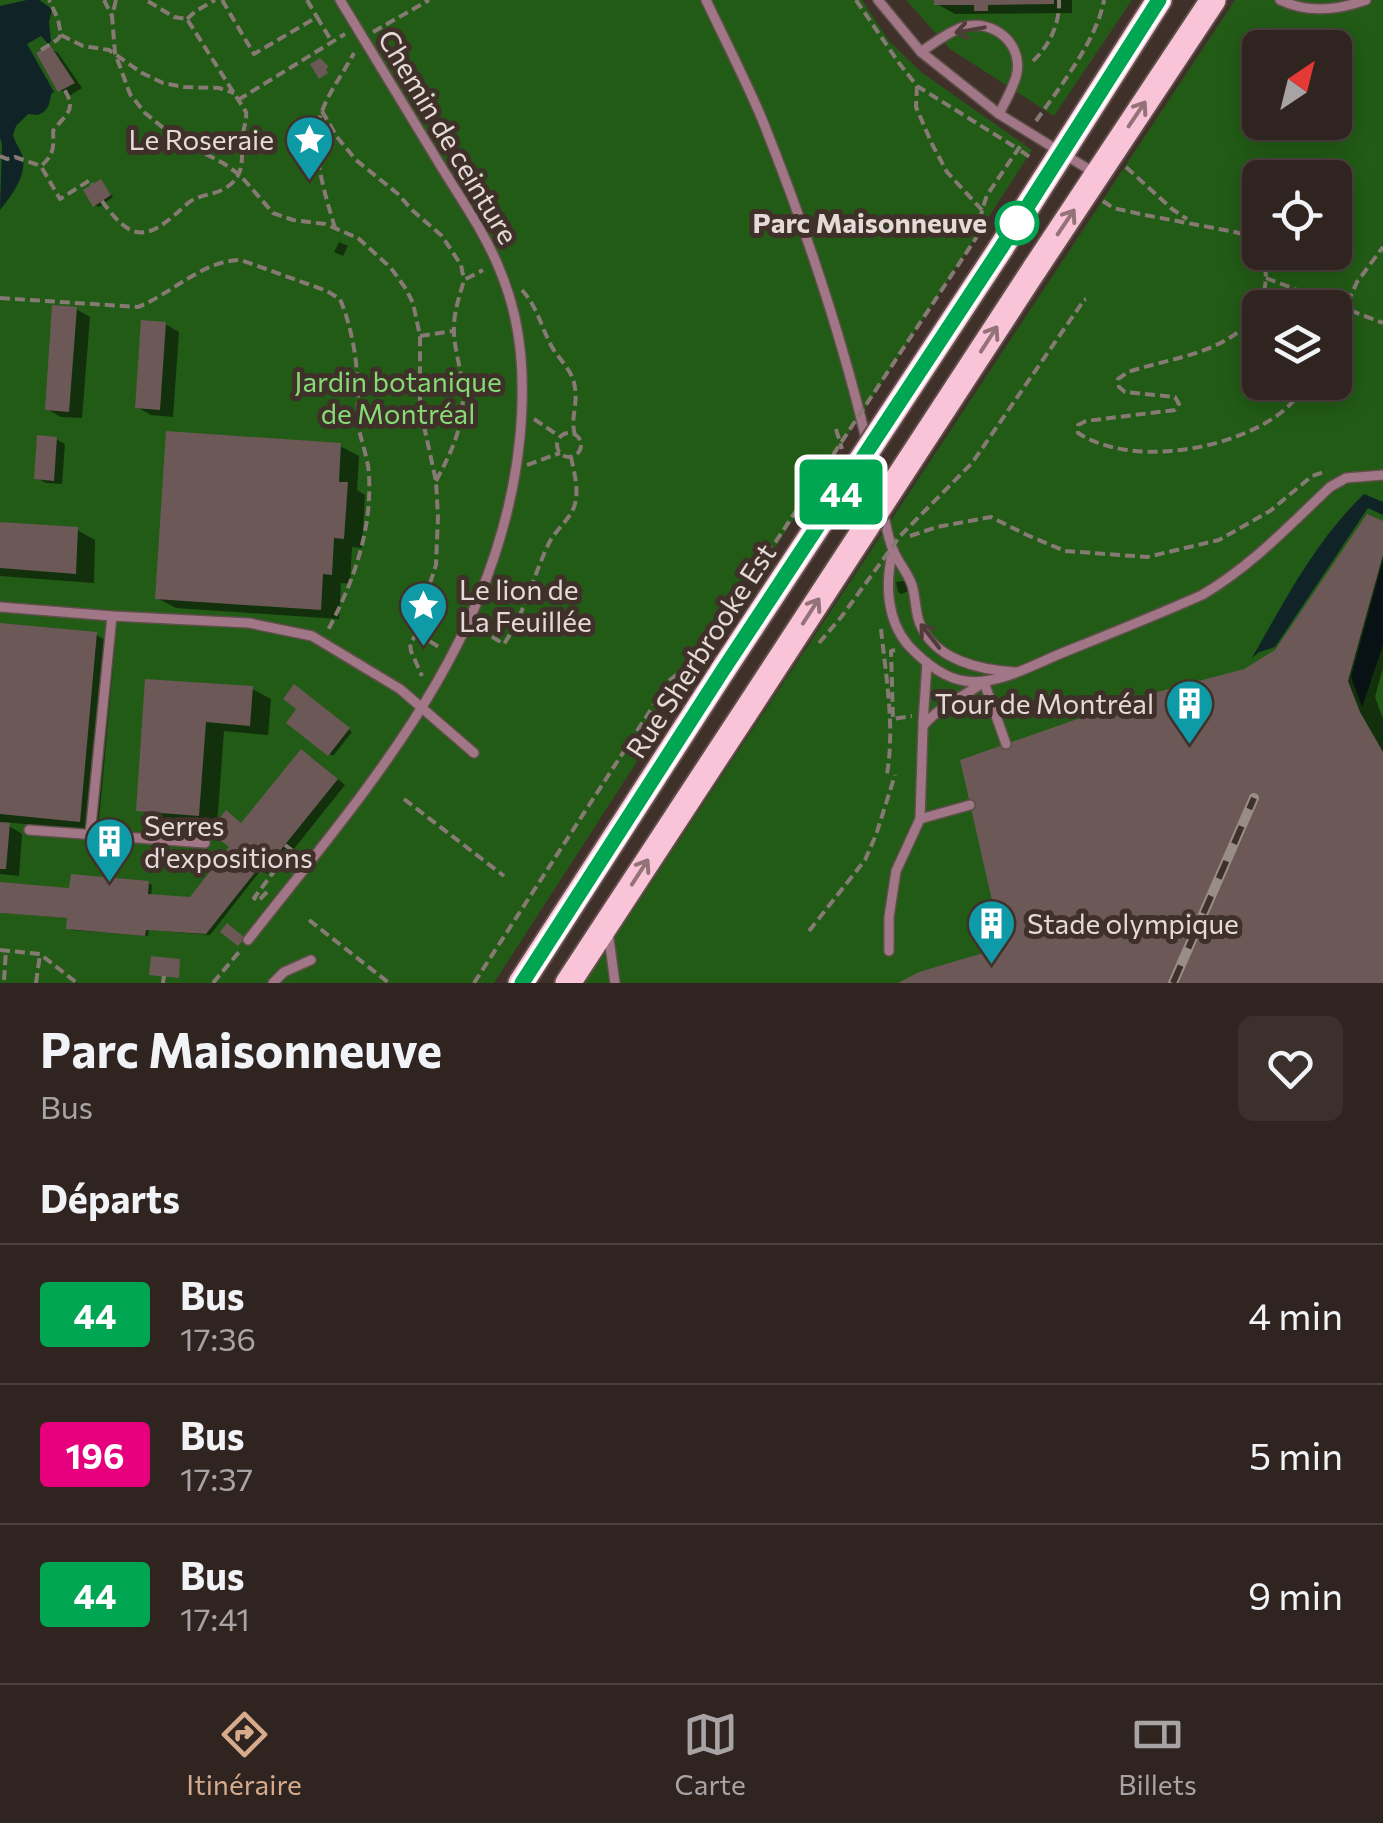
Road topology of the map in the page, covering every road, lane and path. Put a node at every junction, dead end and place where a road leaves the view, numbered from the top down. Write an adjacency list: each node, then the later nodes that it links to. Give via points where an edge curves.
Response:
1 (50, 0): 23 (path)
2 (104, 0): 20 (path)
3 (116, 0): 20 (path)
4 (146, 0): 22 (path)
5 (190, 0): 19 (path)
6 (218, 0): 19 (path); 21 (path, via 254,54)
7 (307, 0): 21 (path)
8 (340, 0): 25 (lane, Chemin de ceinture)
9 (428, 0): 25 (path)
10 (706, 0): 77 (lane, via 799,217 855,394)
11 (856, 0): 30 (path)
12 (878, 0): 27 (lane)
13 (1059, 0): 29 (path, via 1052,34)
14 (1104, 0): 36 (path, via 1083,49)
15 (1159, 0): 38 (main road, Rue Sherbrooke Est)
16 (1213, 0): 43 (main road, one-way to 16)
17 (1280, 0): 18 (lane, via 1334,10)
18 (1366, 0)
19 (196, 10): 22 (path)
20 (112, 16): 28 (path)
21 (317, 17): 24 (path)
22 (187, 19): 32 (path)
23 (61, 34): 26 (path); 28 (path)
24 (332, 42): 25 (path, via 349,32); 33 (path)
25 (360, 42): 34 (path); 53 (lane, Chemin de ceinture)
26 (41, 50)
27 (921, 52): 35 (lane); 35 (lane, one-way to 27, via 1017,76 1010,39 986,26 966,26)
28 (115, 53): 32 (path, via 163,83); 44 (path, via 144,113)
29 (1033, 61)
30 (917, 86): 37 (path); 48 (path, via 916,107 932,144)
31 (64, 89): 41 (path, via 71,108 55,128 52,154)
32 (234, 93): 33 (path)
33 (238, 100): 44 (path, via 248,117)
34 (322, 112): 50 (path, via 316,135); 56 (path, via 356,160 442,236)
35 (999, 114): 38 (lane)
36 (1039, 116)
37 (1019, 148): 40 (path); 48 (path)
38 (1062, 152): 43 (lane); 126 (main road, Rue Sherbrooke Est, bridge)
39 (0, 156): 41 (path)
40 (1032, 159)
41 (41, 166): 45 (path, via 60,198)
42 (1126, 167): 49 (path)
43 (1097, 174): 112 (main road, one-way to 43, bridge)
44 (240, 175): 46 (path, via 143,232 123,227); 50 (path, via 273,213)
45 (92, 184)
46 (102, 201)
47 (1103, 202): 49 (path)
48 (982, 210): 125 (path, bridge, via 978,235 701,655 670,680)
49 (1191, 222): 51 (path)
50 (335, 228): 67 (path, via 358,238 399,277)
51 (1242, 234)
52 (1383, 246): 60 (path)
53 (496, 264): 56 (path); 57 (lane, Chemin de ceinture)
54 (1265, 270): 55 (path)
55 (1266, 278): 58 (path); 59 (path)
56 (464, 280): 65 (path)
57 (504, 281): 69 (path, via 529,298 568,368 576,392); 73 (lane, Chemin de ceinture, via 522,358)
58 (1263, 290)
59 (1297, 290)
60 (1352, 294)
61 (0, 298): 85 (path, via 138,307 214,264 241,260 340,299 352,334 368,498 365,537 348,592)
62 (1085, 300): 86 (path, bridge, via 972,462 900,536)
63 (1352, 311): 64 (path)
64 (1383, 323)
65 (454, 330): 67 (path); 75 (path, via 462,385 459,428)
66 (1242, 331): 68 (path, via 1118,379 1125,392 1174,398 1175,410 1086,421 1078,433 1129,450 1180,450 1266,423)
67 (420, 336): 75 (path, via 420,408)
68 (1293, 400)
69 (574, 435): 70 (path, via 560,437); 71 (path, via 580,448)
70 (560, 453): 71 (path); 73 (path)
71 (571, 456): 83 (path, via 574,506 547,548 519,621 504,644)
72 (1329, 470): 76 (path, via 1219,540 1147,557 1065,550 991,516)
73 (515, 472): 83 (lane, Chemin de ceinture, via 494,560)
74 (1383, 475): 89 (lane, via 1346,478 1330,487 1202,595)
75 (436, 481): 84 (path, via 438,554)
76 (910, 536)
77 (893, 550): 88 (lane, via 888,570 894,620); 89 (lane, one-way to 77, via 970,666 926,636)
78 (873, 554): 79 (path)
79 (876, 584)
80 (0, 607): 81 (lane)
81 (112, 616): 85 (lane, via 250,623); 102 (lane)
82 (880, 619): 96 (path, via 890,728)
83 (469, 623): 87 (lane, Chemin de ceinture)
84 (416, 633): 87 (path); 91 (path, via 411,651)
85 (323, 640): 92 (lane)
86 (819, 643)
87 (453, 654): 91 (lane, Chemin de ceinture)
88 (927, 663): 90 (lane, via 962,681); 93 (lane)
89 (1014, 672): 90 (lane)
90 (984, 682): 93 (lane); 94 (lane)
91 (431, 693): 92 (lane, Chemin de ceinture)
92 (422, 708): 95 (lane); 114 (lane, Chemin de ceinture)
93 (923, 726): 100 (lane)
94 (1006, 744)
95 (474, 753)
96 (887, 774)
97 (895, 776): 113 (path, via 856,874)
98 (404, 799): 109 (path)
99 (970, 805): 100 (lane)
100 (920, 819): 116 (lane, via 896,871)
101 (29, 830): 102 (lane)
102 (90, 834): 103 (lane)
103 (205, 843)
104 (285, 844): 105 (path)
105 (291, 850): 106 (path); 108 (path)
106 (298, 856)
107 (265, 870): 108 (path)
108 (272, 875): 110 (path, via 254,898)
109 (504, 876)
110 (266, 891)
111 (309, 920): 124 (path)
112 (606, 923): 127 (main road); 128 (lane)
113 (809, 932)
114 (248, 940): 122 (path)
115 (3, 950): 117 (path); 119 (path)
116 (889, 951)
117 (40, 954): 120 (path); 121 (path)
118 (311, 960): 123 (lane)
119 (4, 980)
120 (36, 983)
121 (77, 983)
122 (213, 983)
123 (274, 983)
124 (389, 983)
125 (474, 983)
126 (522, 983)
127 (568, 983)
128 (614, 983)

